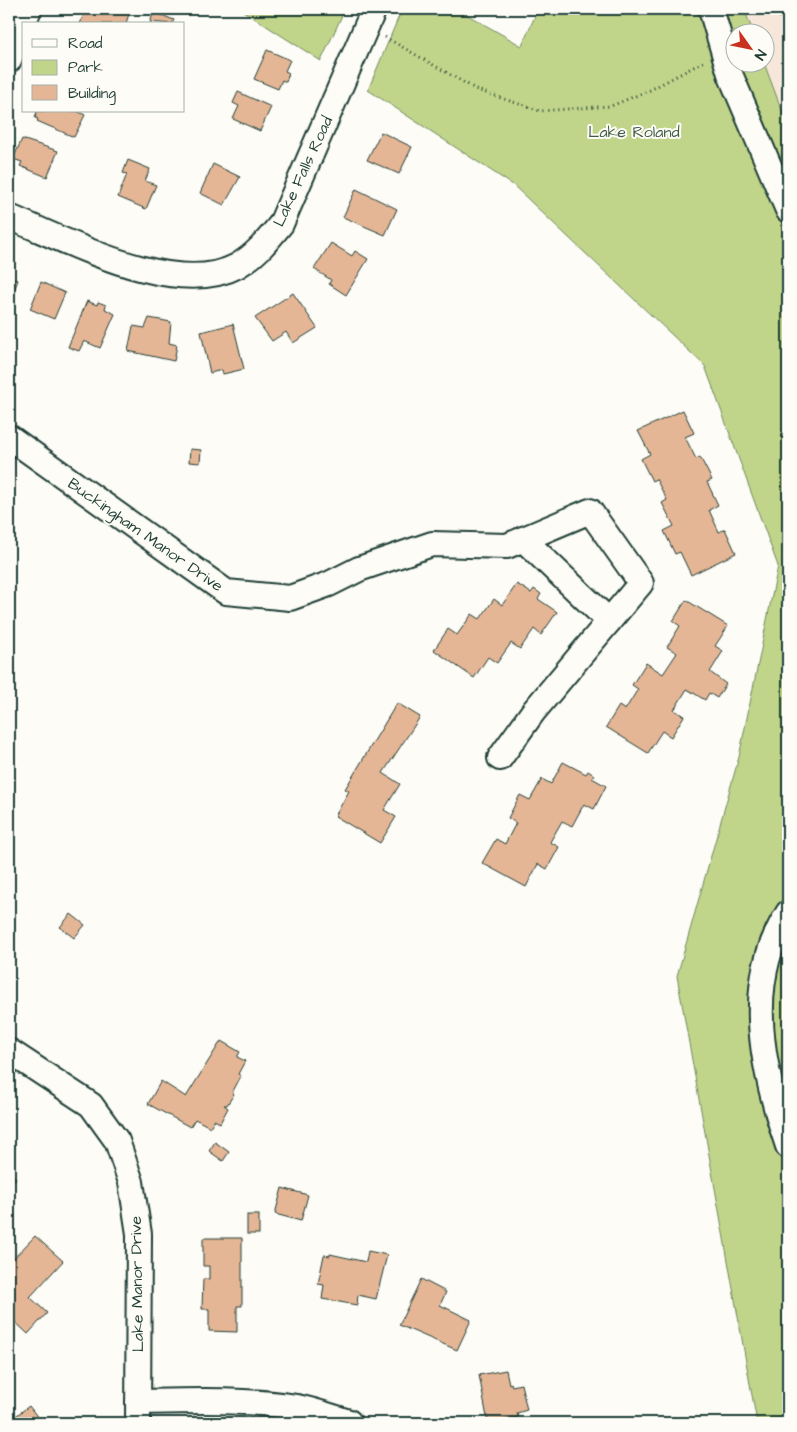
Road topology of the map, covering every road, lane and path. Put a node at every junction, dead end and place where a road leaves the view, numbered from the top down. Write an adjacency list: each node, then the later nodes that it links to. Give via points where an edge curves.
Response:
1 (29, 9): 4 (street)
2 (374, 9): 10 (street, Lake Falls Road, via 281,224 260,249 237,266 216,274 188,277 157,273)
3 (711, 9): 8 (street)
4 (23, 22)
5 (22, 24): 7 (street)
6 (385, 37): 8 (path, via 477,90 540,111 611,106)
7 (11, 47)
8 (722, 53): 9 (street)
9 (788, 210)
10 (9, 217)
11 (9, 437): 12 (street, Buckingham Manor Drive, via 226,592 290,598 359,569 432,544 507,546)
12 (523, 539): 13 (street); 13 (street, Buckingham Manor Drive, via 590,511 641,583)
13 (609, 621): 14 (street, Buckingham Manor Drive, via 532,712)
14 (500, 758)
15 (788, 913): 17 (street, via 766,962 760,1011 767,1070)
16 (9, 1050): 18 (street, Lake Manor Drive, via 91,1105 118,1142 131,1182 139,1234)
17 (788, 1146)
18 (138, 1413): 19 (street, via 214,1401 263,1403 299,1407)
19 (349, 1422)

